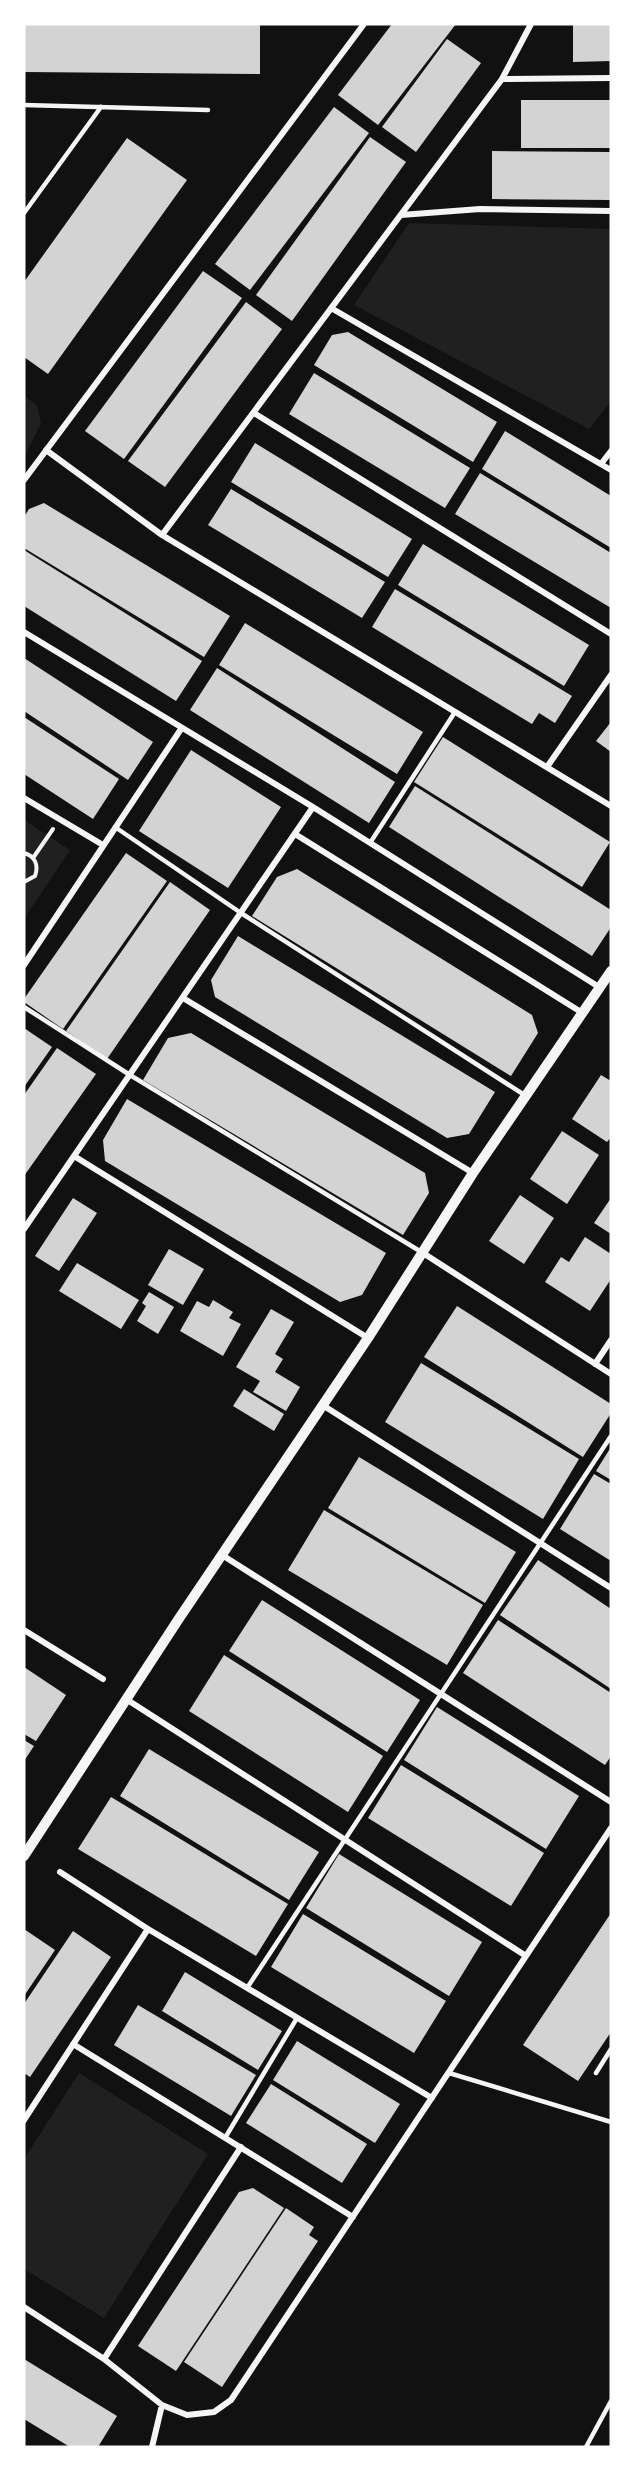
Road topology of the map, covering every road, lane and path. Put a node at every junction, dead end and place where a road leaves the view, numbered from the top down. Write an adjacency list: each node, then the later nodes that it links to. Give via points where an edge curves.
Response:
1 (364, 24): 15 (street)
2 (531, 24): 4 (street)
3 (611, 78): 4 (street)
4 (502, 79): 12 (street)
5 (24, 105): 6 (lane)
6 (101, 107): 7 (lane); 9 (lane)
7 (208, 110)
8 (24, 203): 9 (lane)
9 (28, 208): 11 (lane)
10 (611, 211): 12 (street, via 480,209)
11 (24, 213)
12 (401, 215): 13 (street)
13 (331, 308): 14 (street); 17 (street)
14 (254, 413): 20 (street); 22 (street)
15 (46, 450): 19 (street); 20 (street)
16 (611, 451): 17 (street)
17 (601, 464): 18 (street)
18 (611, 470)
19 (24, 480)
20 (162, 535): 24 (street)
21 (24, 632): 25 (street)
22 (611, 634)
23 (611, 675): 26 (street)
24 (455, 712): 26 (street); 33 (lane)
25 (180, 729): 29 (street); 31 (street)
26 (547, 767): 28 (street)
27 (24, 798): 30 (street)
28 (611, 806)
29 (313, 807): 32 (street); 33 (street)
30 (60, 819): 34 (street); 36 (path)
31 (116, 827): 34 (street); 38 (lane)
32 (295, 834): 38 (street); 44 (street)
33 (370, 843): 41 (street)
34 (103, 845): 39 (street)
35 (24, 853): 36 (path)
36 (33, 858): 37 (path, via 37,871)
37 (24, 882)
38 (241, 913): 42 (street); 46 (lane)
39 (24, 965)
40 (611, 971): 41 (street)
41 (599, 987): 44 (street)
42 (183, 998): 45 (street); 48 (street)
43 (24, 1007): 45 (lane)
44 (581, 1012): 46 (street)
45 (130, 1075): 47 (street); 50 (lane)
46 (526, 1096): 48 (street)
47 (74, 1156): 49 (street); 51 (street)
48 (473, 1173): 50 (street)
49 (24, 1229)
50 (423, 1253): 51 (street); 53 (street)
51 (368, 1338): 55 (street)
52 (611, 1340): 53 (street)
53 (595, 1364): 54 (street)
54 (611, 1374)
55 (324, 1406): 57 (street); 58 (street)
56 (611, 1436): 57 (lane)
57 (540, 1544): 59 (street); 62 (lane)
58 (222, 1555): 62 (street); 63 (street)
59 (611, 1588)
60 (24, 1630): 61 (street)
61 (103, 1679)
62 (441, 1693): 64 (street); 66 (lane)
63 (126, 1699): 66 (street); 67 (street)
64 (611, 1802)
65 (611, 1828): 70 (street)
66 (345, 1839): 70 (street); 71 (lane)
67 (25, 1852)
68 (60, 1872): 69 (street)
69 (148, 1929): 71 (street); 73 (street)
70 (526, 1956): 75 (street)
71 (247, 1988): 72 (street)
72 (297, 2018): 77 (street); 80 (lane)
73 (73, 2044): 78 (street); 80 (street)
74 (611, 2049): 76 (lane)
75 (449, 2073): 77 (street); 79 (lane)
76 (597, 2073)
77 (432, 2098): 82 (street)
78 (24, 2120)
79 (611, 2122)
80 (225, 2138): 81 (street)
81 (241, 2147): 82 (street); 84 (street)
82 (353, 2217): 86 (street, via 231,2400 214,2412 187,2415)
83 (24, 2307): 84 (street)
84 (104, 2359): 86 (street)
85 (611, 2401): 88 (lane)
86 (162, 2405): 87 (street)
87 (152, 2447)
88 (586, 2447)

